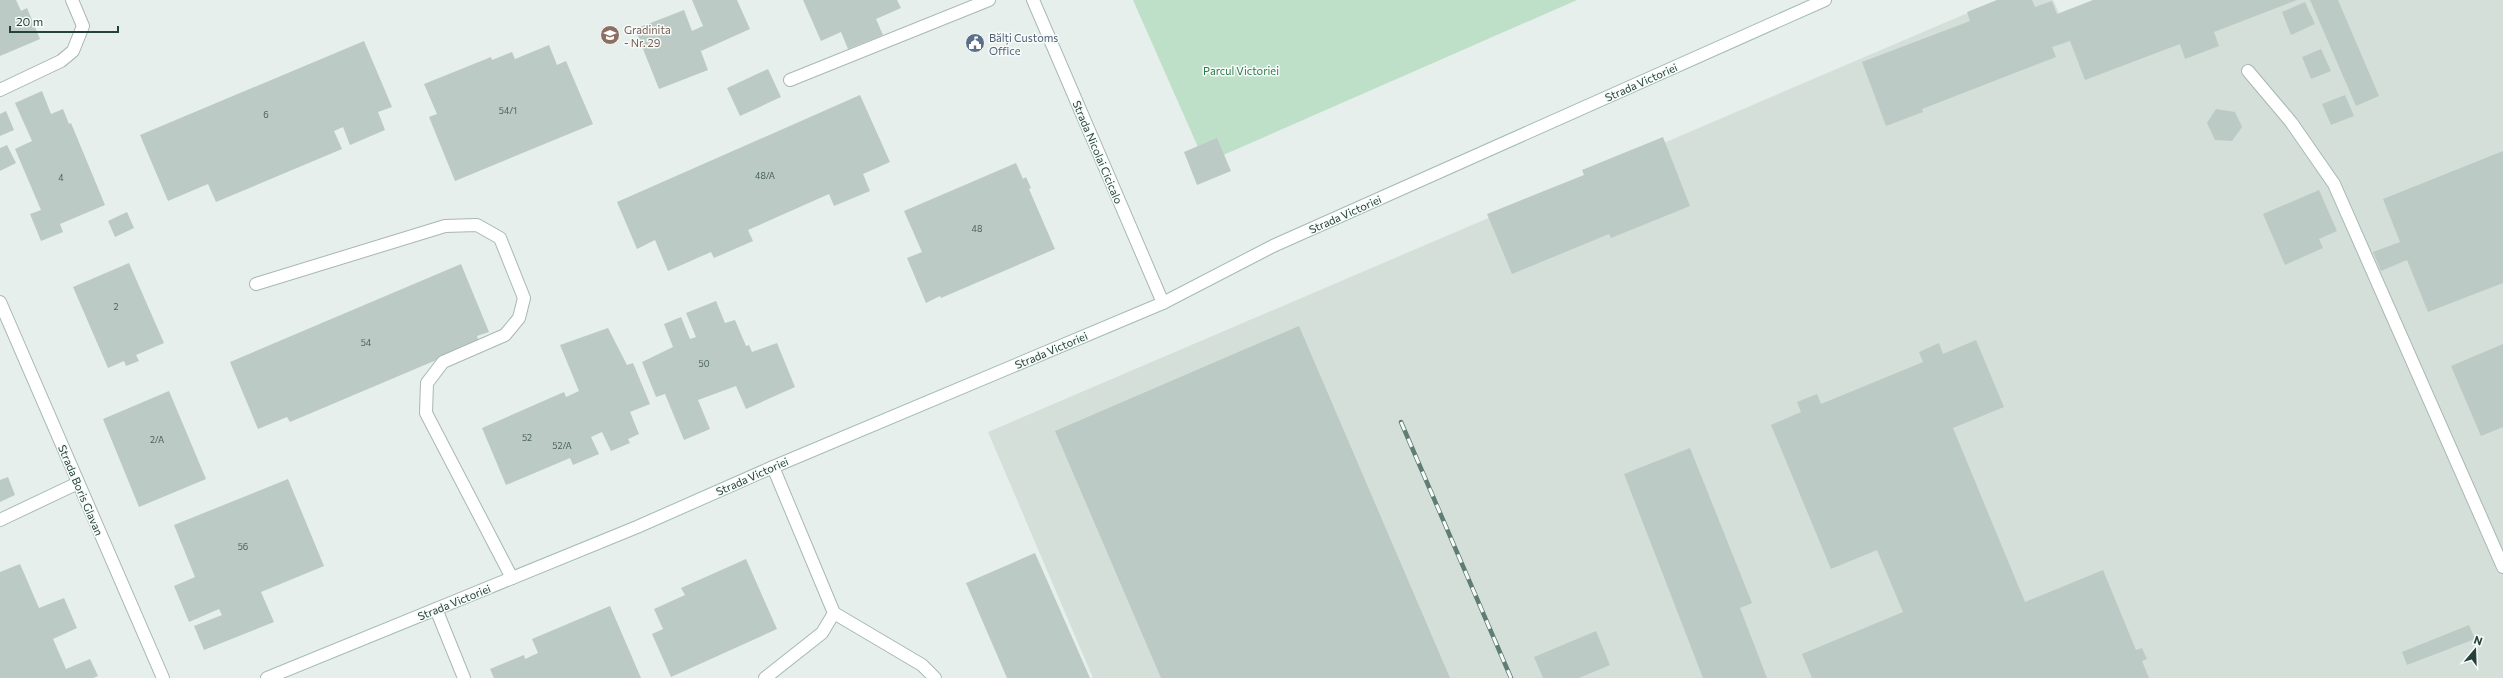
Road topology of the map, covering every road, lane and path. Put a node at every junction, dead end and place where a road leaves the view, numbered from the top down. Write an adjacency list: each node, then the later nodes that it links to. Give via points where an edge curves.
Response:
1 (72, 0): 7 (street, via 83,26 73,51 61,61)
2 (989, 0): 6 (street)
3 (1033, 0): 10 (street, Strada Nicolai Cicicalo)
4 (1825, 0): 10 (street, Strada Victoriei, via 1273,246)
5 (2248, 71): 14 (street, via 2291,122 2334,184)
6 (790, 80)
7 (0, 90)
8 (256, 284): 15 (street, via 445,226 477,225 500,238 524,298 519,318 505,335 443,362 427,382 426,413)
9 (0, 302): 12 (street, Strada Boris Glavan)
10 (1163, 303): 11 (street, Strada Victoriei)
11 (773, 467): 15 (street, Strada Victoriei); 17 (street)
12 (78, 483): 13 (street); 18 (street, Strada Boris Glavan)
13 (0, 520)
14 (2503, 567)
15 (512, 578): 16 (street, Strada Victoriei)
16 (436, 609): 19 (street, Strada Victoriei); 20 (street)
17 (834, 613): 21 (street, via 822,633); 22 (street, via 922,665)
18 (163, 678)
19 (267, 678)
20 (464, 678)
21 (765, 678)
22 (935, 678)

